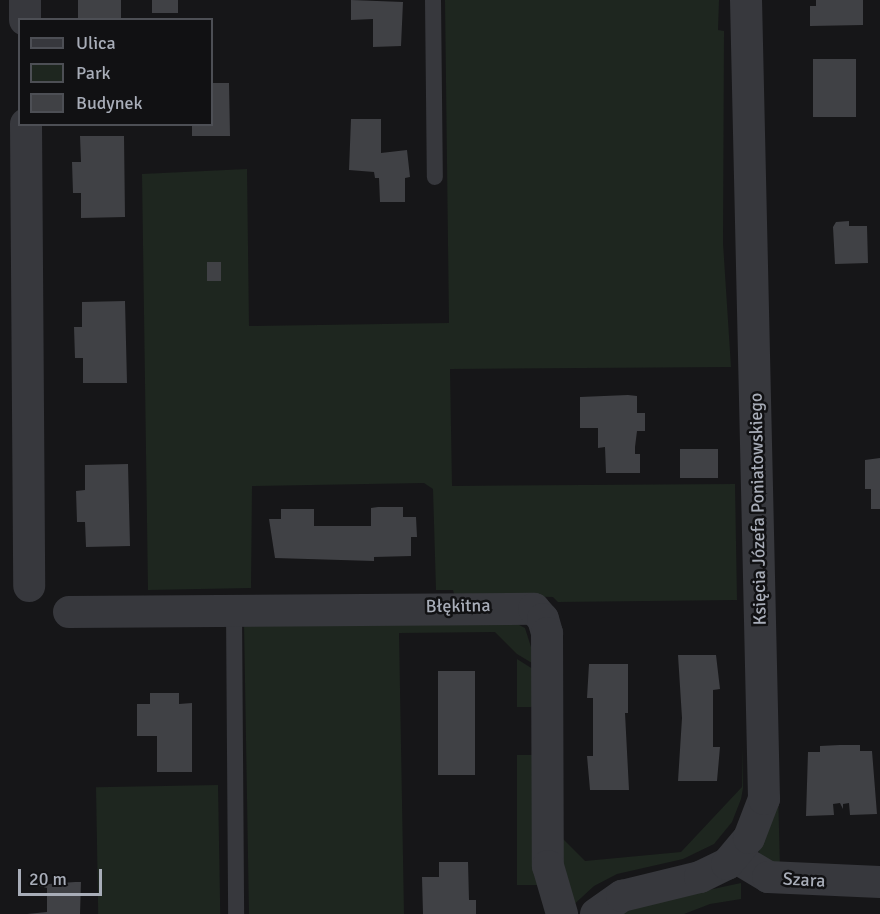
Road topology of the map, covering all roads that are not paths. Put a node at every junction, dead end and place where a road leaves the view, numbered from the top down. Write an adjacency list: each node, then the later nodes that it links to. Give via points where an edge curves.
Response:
1 (25, 0): 4 (street)
2 (433, 0): 6 (lane)
3 (746, 0): 10 (street, Księcia Józefa Poniatowskiego, via 766,782 760,817)
4 (25, 18)
5 (26, 126): 7 (street)
6 (435, 177)
7 (29, 586)
8 (234, 609): 9 (street, Błękitna); 12 (lane); 13 (street, Błękitna, via 534,609 543,619 547,633 548,866)
9 (69, 612)
10 (735, 857): 11 (street, Szara, via 768,878); 14 (street, Księcia Józefa Poniatowskiego, via 700,877 622,896)
11 (880, 882)
12 (236, 914)
13 (561, 914)
14 (596, 914)

